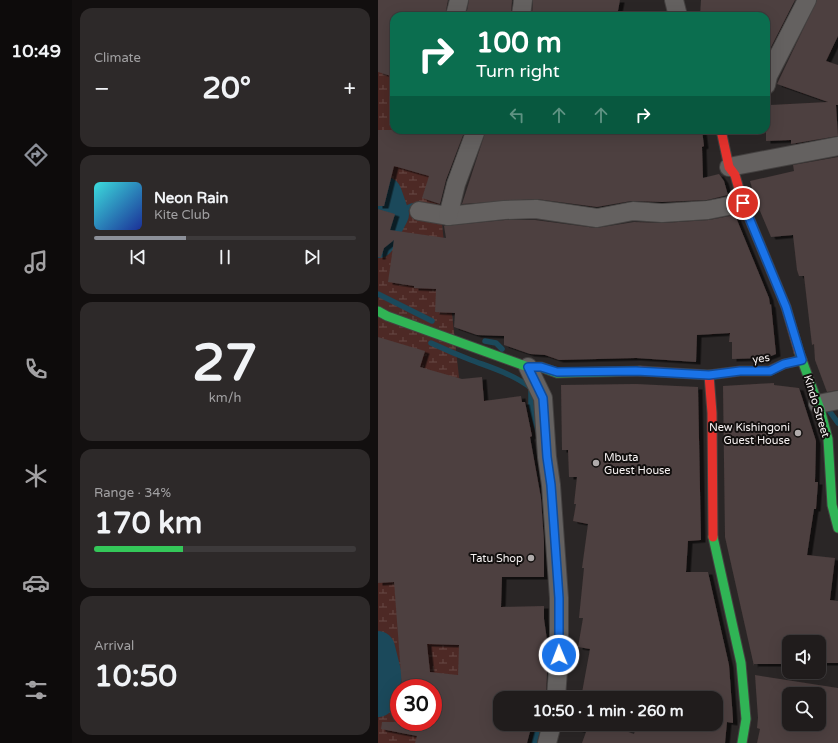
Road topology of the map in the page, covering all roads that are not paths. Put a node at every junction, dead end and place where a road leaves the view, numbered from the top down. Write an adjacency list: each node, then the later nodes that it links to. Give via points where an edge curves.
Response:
1 (459, 0): 5 (street)
2 (523, 0): 6 (street)
3 (674, 0): 7 (street)
4 (807, 0): 8 (street)
5 (456, 12)
6 (522, 12)
7 (677, 12)
8 (770, 72)
9 (475, 134): 15 (street, via 456,184)
10 (724, 134): 12 (street, Kindo Street)
11 (838, 146): 12 (street)
12 (729, 167): 13 (street, Kindo Street, via 735,175)
13 (743, 203): 15 (street, via 708,210 662,213 633,211 597,218 536,210 504,210); 17 (street, Kindo Street, via 786,307)
14 (419, 212): 15 (street)
15 (448, 216)
16 (378, 311): 18 (street, yes)
17 (802, 360): 19 (street, yes, via 784,364 770,371); 21 (street, Kindo Street)
18 (528, 367): 19 (street, yes, via 541,367 557,372 636,371); 23 (street, via 543,398 551,485 559,598)
19 (704, 375): 26 (street, via 711,387 713,420 713,538 741,663 746,719)
20 (838, 400): 21 (street)
21 (818, 404): 22 (street, Kindo Street, via 828,439 832,505)
22 (838, 528)
23 (556, 691)
24 (550, 731): 25 (street)
25 (547, 743)
26 (742, 743)

